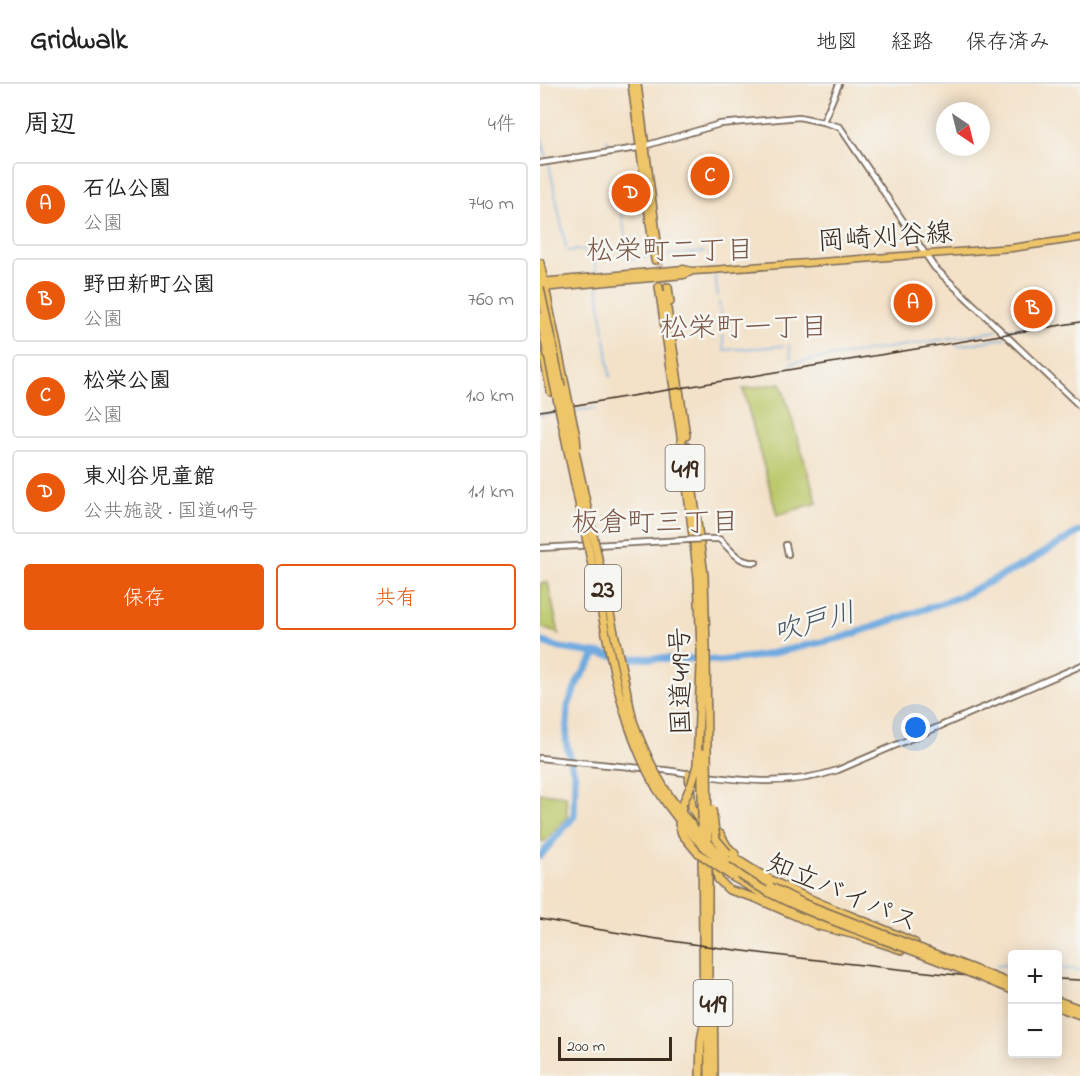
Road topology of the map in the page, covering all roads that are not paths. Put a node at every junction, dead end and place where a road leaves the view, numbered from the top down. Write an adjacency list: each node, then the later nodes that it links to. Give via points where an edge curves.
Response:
1 (632, 84): 5 (highway)
2 (637, 84): 5 (highway)
3 (839, 84): 4 (street)
4 (823, 122): 5 (street, via 799,117 720,124); 8 (street, via 840,127)
5 (643, 147): 6 (street); 9 (highway)
6 (540, 163)
7 (1080, 238): 8 (main road, 岡崎刈谷線, via 1012,248)
8 (924, 254): 11 (main road, 岡崎刈谷線, via 693,272 684,269); 15 (street)
9 (657, 259)
10 (540, 263): 11 (highway)
11 (542, 286): 16 (highway, 知立バイパス / 23, bridge); 16 (highway, bridge, via 576,437)
12 (662, 287): 21 (highway, 国道419号 / 419, via 704,575)
13 (540, 317): 16 (highway, 知立バイパス / 23, bridge)
14 (540, 339): 16 (highway, bridge, via 562,444)
15 (1080, 405)
16 (574, 467): 32 (highway, 知立バイパス / 23, bridge, via 633,721 654,774 681,814 727,860 771,887)
17 (786, 544): 19 (street)
18 (540, 548): 20 (street, bridge, via 719,539 739,559)
19 (788, 554)
20 (756, 562)
21 (703, 649): 22 (highway, 国道419号 / 419, bridge); 24 (highway, 国道419号 / 419, bridge)
22 (701, 666): 28 (highway, 国道419号 / 419, bridge); 31 (highway, bridge, via 697,765 679,816 682,834 697,852 734,878 779,903)
23 (1080, 666): 26 (street, via 820,776 761,782)
24 (706, 692): 28 (highway, 国道419号 / 419, bridge); 29 (highway, bridge, via 716,839 728,853 777,885)
25 (540, 758): 26 (street)
26 (689, 774): 31 (highway, via 692,808 712,843 718,879 729,890 819,926)
27 (720, 834): 29 (highway, via 735,853 770,877)
28 (705, 843): 30 (highway, 国道419号 / 419); 33 (highway, 国道419号 / 419)
29 (850, 916): 32 (highway, bridge)
30 (709, 930): 33 (highway, 国道419号 / 419); 42 (highway, 国道419号 / 419)
31 (856, 935): 32 (highway, bridge)
32 (952, 963): 34 (highway, 知立バイパス / 23, bridge); 35 (highway, 知立バイパス / 23, bridge)
33 (706, 983): 40 (highway, 国道419号 / 419); 41 (highway, 419)
34 (1008, 983)
35 (1008, 988)
36 (1062, 1002): 38 (highway)
37 (1062, 1008): 39 (highway)
38 (1080, 1009)
39 (1080, 1015)
40 (702, 1076)
41 (709, 1076)
42 (714, 1076)

